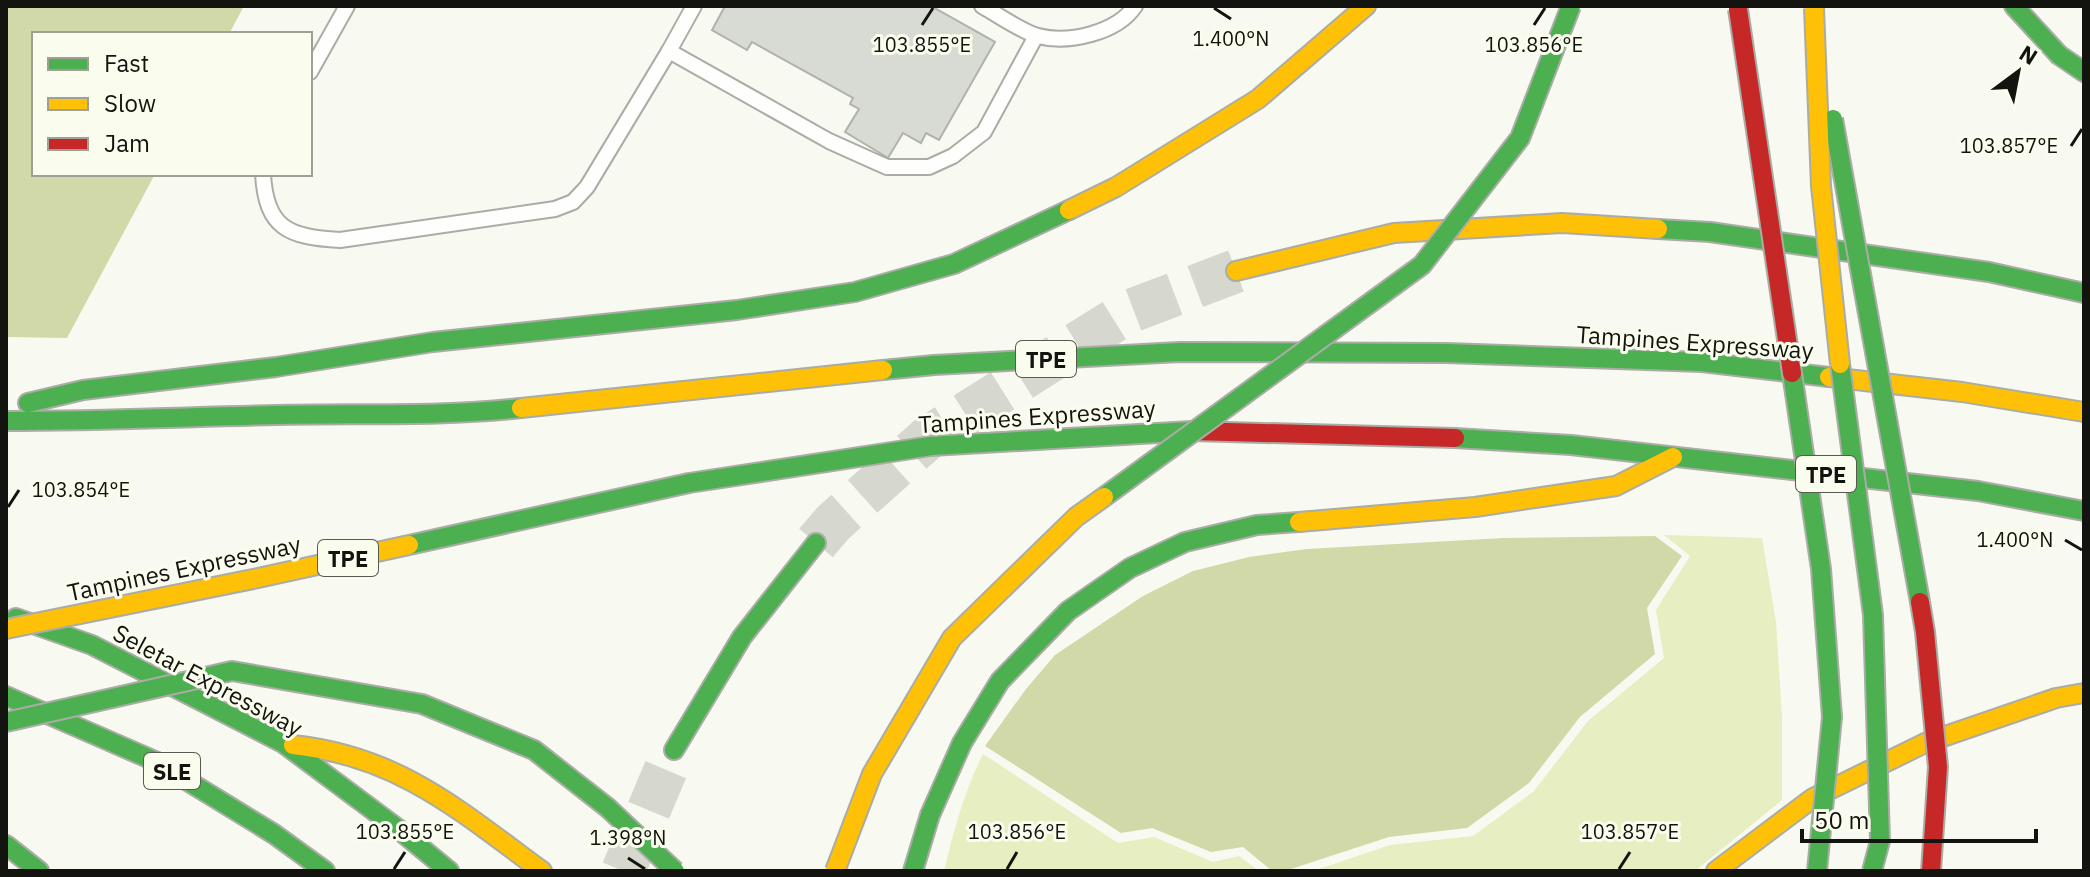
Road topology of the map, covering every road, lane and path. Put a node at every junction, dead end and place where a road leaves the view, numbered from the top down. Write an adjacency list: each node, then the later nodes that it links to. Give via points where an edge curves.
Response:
1 (347, 6): 12 (lane)
2 (694, 6): 11 (lane)
3 (982, 6): 10 (lane)
4 (1135, 6): 10 (lane, via 1114,25 1082,38)
5 (1366, 6): 17 (main road, via 1258,99 1116,187 954,264 855,292 737,310 433,342 83,390)
6 (1571, 6): 36 (main road, bridge, via 1520,138 1422,265 1076,517 952,638 872,774)
7 (2014, 6): 13 (main road, via 2059,55)
8 (1738, 7): 39 (main road, bridge, via 1821,569 1832,717)
9 (1813, 7): 40 (main road, bridge, via 1821,186 1873,615 1880,841); 41 (main road, bridge, via 1925,632 1938,767)
10 (1036, 36): 11 (lane, via 984,132 929,167 887,167 869,159)
11 (669, 51): 14 (lane, via 587,187 573,202 555,209 340,240 314,239 290,233 271,215)
12 (312, 68)
13 (2084, 72)
14 (263, 176)
15 (1236, 271): 16 (main road, via 1394,233 1562,223 1710,232 1989,272)
16 (2084, 293)
17 (6, 408)
18 (2084, 412): 19 (main road, Tampines Expressway / TPE, via 1702,362 1446,353 1180,352 934,365 484,412)
19 (6, 421)
20 (1673, 457): 21 (main road, Tampines Expressway / TPE, via 1978,491); 24 (main road, Tampines Expressway / TPE, bridge, via 1454,437 1201,430 931,446 689,483); 37 (main road, via 1616,486 1475,507 1257,525 1185,542 1130,568 1068,611 1000,681 962,743 930,815)
21 (2084, 511)
22 (816, 543): 29 (main road, via 742,637)
23 (6, 614): 28 (main road, Seletar Expressway, via 92,645)
24 (6, 629)
25 (2084, 693): 38 (main road, via 1925,743 1813,798)
26 (6, 696): 32 (main road, SLE, via 155,761)
27 (6, 722): 35 (main road, bridge, via 232,671 422,704 534,750 608,808)
28 (283, 743): 33 (main road, Seletar Expressway); 34 (main road, via 376,765 467,815)
29 (674, 750)
30 (6, 845): 31 (main road)
31 (39, 871)
32 (325, 871)
33 (449, 871)
34 (542, 871)
35 (675, 871)
36 (835, 871)
37 (913, 871)
38 (1716, 871)
39 (1817, 871)
40 (1872, 871)
41 (1931, 871)

